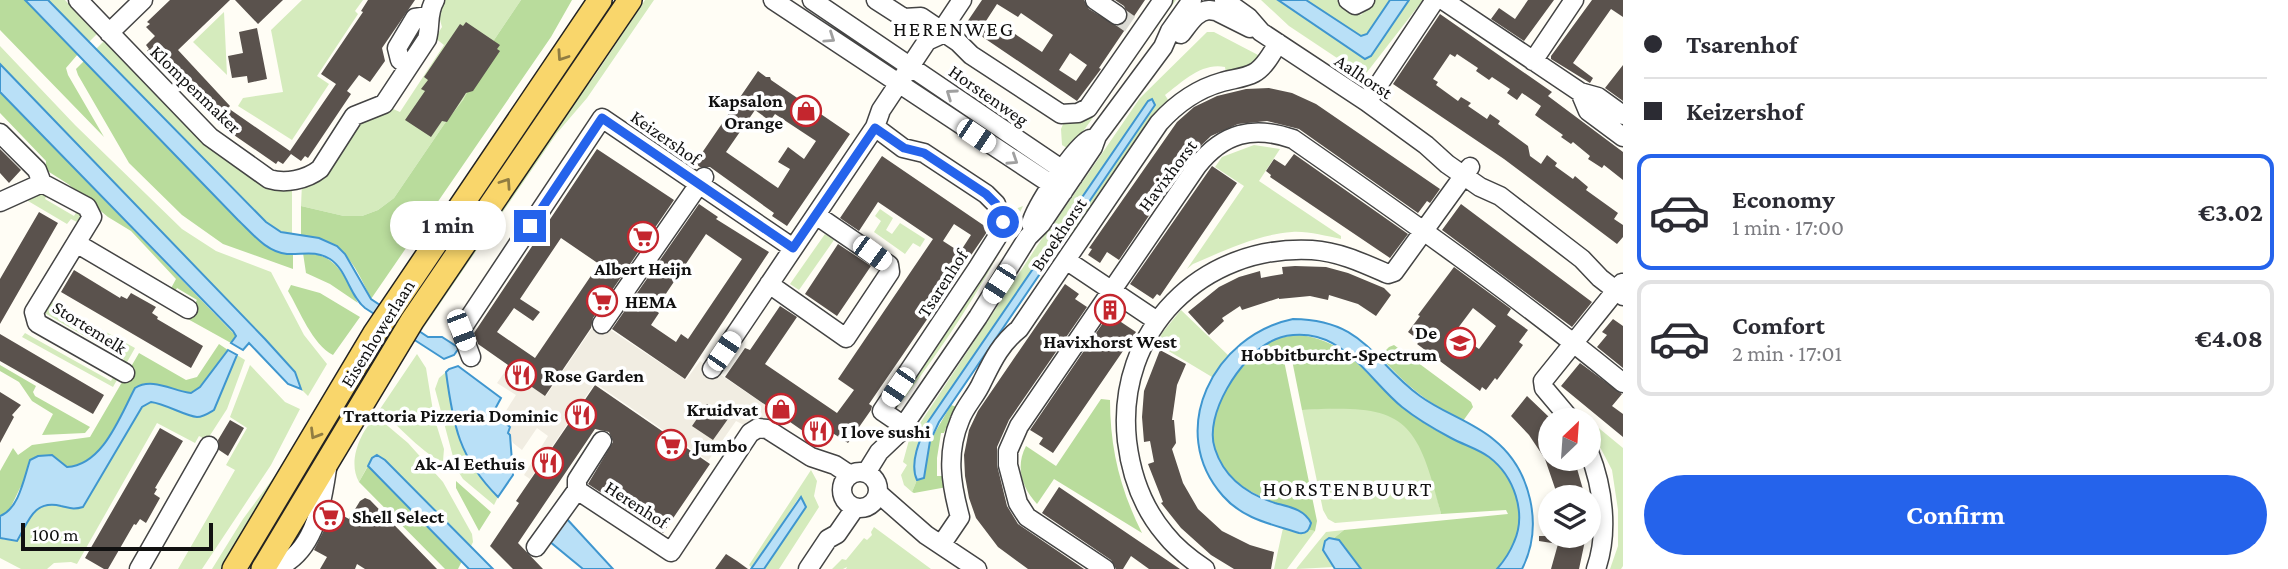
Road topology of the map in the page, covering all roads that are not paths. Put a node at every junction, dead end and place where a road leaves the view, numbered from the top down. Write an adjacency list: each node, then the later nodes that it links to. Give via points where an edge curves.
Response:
1 (78, 0): 20 (street)
2 (143, 0): 20 (street)
3 (600, 0): 64 (main road, Eisenhowerlaan, one-way to 64, via 375,333)
4 (630, 0): 65 (main road, Eisenhowerlaan, one-way to 4, via 395,347)
5 (774, 0): 26 (street, Horstenweg, one-way to 26)
6 (811, 0): 25 (street, Horstenweg)
7 (876, 0): 21 (street, via 904,18 921,18)
8 (962, 0): 21 (street)
9 (1095, 0): 19 (street)
10 (1163, 0): 19 (street)
11 (1192, 0): 23 (street)
12 (1348, 0): 13 (street, via 1355,5)
13 (1365, 0)
14 (1435, 0): 28 (street)
15 (1443, 0): 24 (street)
16 (1574, 0): 24 (street)
17 (1215, 3): 22 (street, Aalhorst, via 1216,11); 23 (street)
18 (432, 8): 20 (street, Klompenmaker, via 427,39 384,104 354,116 312,175 279,182 210,137)
19 (1129, 23): 21 (street, via 1088,108 1061,114)
20 (109, 33)
21 (940, 33): 25 (street, via 927,41)
22 (1278, 43): 28 (street, Aalhorst); 42 (street, Broekhorst, via 1253,74 1210,85 1165,116)
23 (1163, 47): 35 (street, via 1097,136 1084,142)
24 (1533, 61): 27 (street)
25 (915, 69): 26 (street); 35 (street, Horstenweg, one-way to 25)
26 (903, 87): 30 (street, via 881,110); 35 (street, Horstenweg, one-way to 35)
27 (1580, 92): 29 (street, via 1598,97); 32 (street, via 1588,111)
28 (1367, 102): 33 (street, Aalhorst, via 1426,145 1445,152)
29 (1623, 115)
30 (875, 128): 38 (street); 55 (street, Tsarenhof, via 904,148 924,153 986,194 1003,222 882,411)
31 (0, 133): 36 (street, via 37,170)
32 (1623, 137)
33 (1467, 172): 39 (street); 44 (street, Aalhorst, via 1486,180 1600,278)
34 (701, 181): 41 (street, Keizershof); 48 (street); 50 (street, Keizershof, via 602,118 461,330)
35 (1063, 181): 55 (street, via 1041,224)
36 (42, 183): 37 (street); 40 (street, Stortemelk, via 87,206 92,217)
37 (0, 202)
38 (816, 215): 41 (street); 43 (street, via 890,265 890,272 846,338)
39 (1424, 231): 45 (street, Havixhorst, via 1293,139 1256,132 1224,140 1208,153); 47 (street, via 1388,274 1348,257 1314,250 1247,257 1196,283); 49 (street, Havixhorst)
40 (76, 243): 46 (street); 52 (street, Stortemelk, via 34,312 37,323)
41 (793, 248): 43 (street)
42 (1066, 260): 45 (street); 61 (street, Broekhorst, via 987,368 960,420 951,458 952,488 960,517)
43 (769, 284): 51 (street)
44 (1621, 288): 49 (street)
45 (1111, 291): 47 (street); 68 (street, Havixhorst, via 1019,426 1008,451 1013,489 1027,517)
46 (188, 309)
47 (1157, 321): 69 (street, via 1140,352 1126,401 1129,457 1150,513 1184,555)
48 (602, 324)
49 (1574, 342): 53 (street, Havixhorst); 54 (street, via 1543,381)
50 (471, 357)
51 (712, 369)
52 (125, 373)
53 (1623, 383)
54 (1561, 408)
55 (901, 430): 60 (street, via 879,452)
56 (602, 441): 59 (street, Herenhof, via 577,480)
57 (209, 446): 63 (street)
58 (1596, 471): 70 (street, via 1603,520)
59 (577, 490): 60 (street, Herenhof, via 671,552 750,433 758,428 767,429); 62 (street, Herenhof)
60 (860, 490): 61 (street, Herenhof); 66 (street, via 828,529 828,539)
61 (934, 540): 67 (street, Herenhof)
62 (536, 547)
63 (139, 569)
64 (234, 569)
65 (265, 569)
66 (808, 569)
67 (977, 569)
68 (1105, 569)
69 (1205, 569)
70 (1596, 569)

